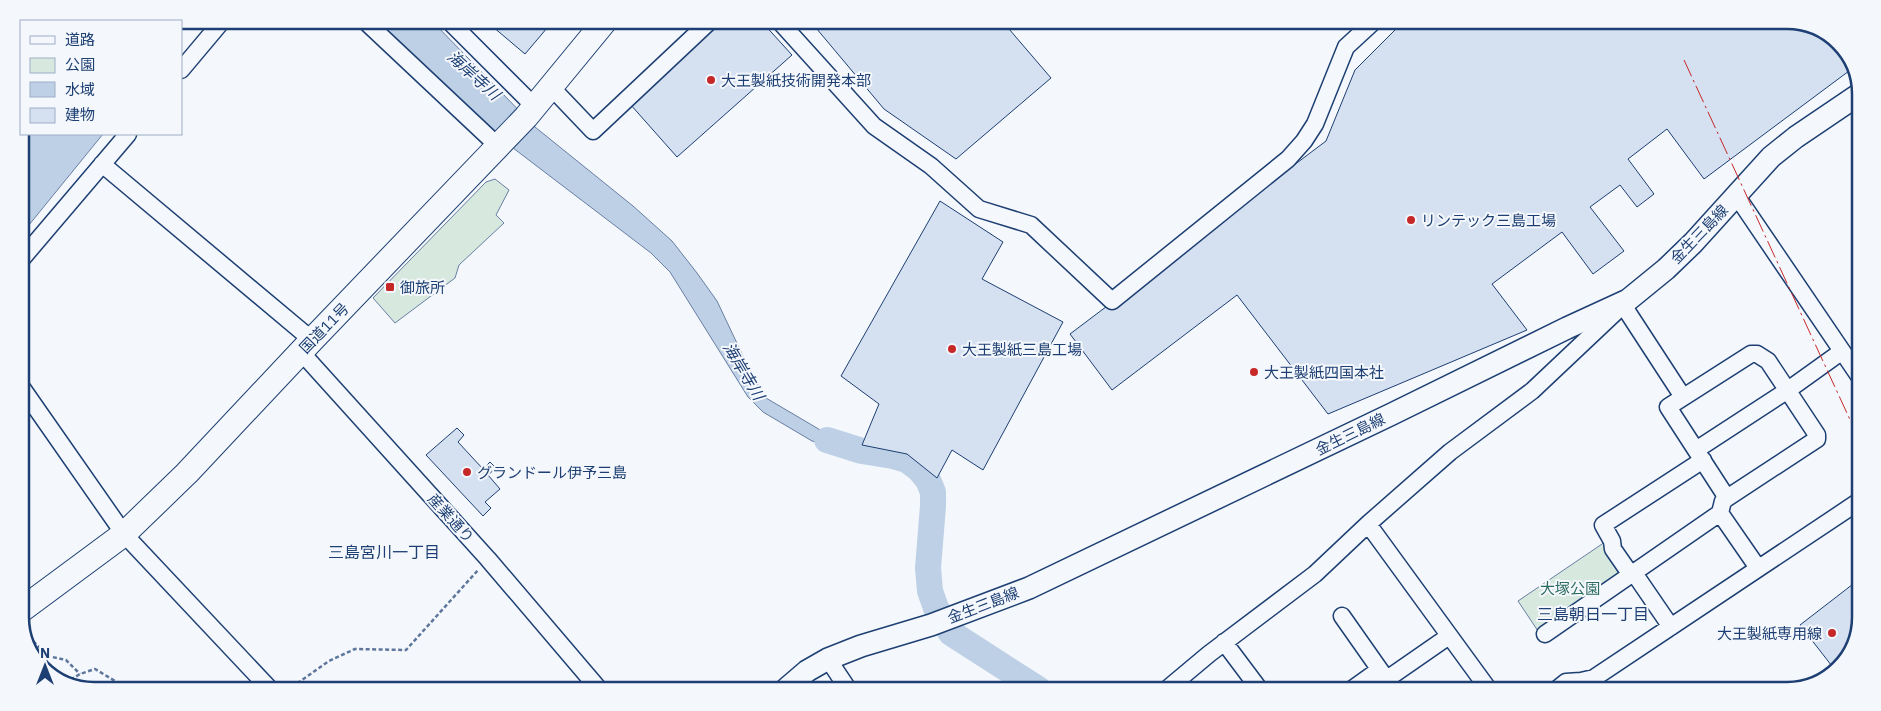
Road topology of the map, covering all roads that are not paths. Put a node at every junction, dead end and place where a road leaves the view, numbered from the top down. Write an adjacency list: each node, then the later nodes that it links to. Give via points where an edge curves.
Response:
1 (215, 29): 8 (street)
2 (374, 29): 13 (street)
3 (456, 29): 11 (street)
4 (599, 29): 9 (highway, 国道11号)
5 (702, 29): 9 (street, via 593,131)
6 (786, 29): 7 (street, via 874,126 931,166 979,209 1031,226 1112,301 1288,159 1315,124 1346,47)
7 (1366, 29)
8 (182, 69)
9 (552, 88): 11 (highway, 国道11号)
10 (1852, 99): 15 (main road, 金生三島線, via 1771,157)
11 (531, 112): 13 (highway, 国道11号)
12 (127, 135): 14 (street)
13 (501, 144): 18 (highway, 国道11号)
14 (102, 164): 16 (street); 18 (street, 産業通り)
15 (1736, 195): 17 (main road, 金生三島線, via 1693,243); 19 (street)
16 (29, 250)
17 (1626, 302): 22 (street); 28 (street, via 1532,391 1450,452); 38 (main road, 金生三島線, via 1029,588)
18 (306, 346): 29 (highway, 国道11号, via 187,473); 41 (street, 産業通り)
19 (1841, 352): 20 (street); 21 (street)
20 (1852, 367)
21 (1788, 390): 22 (street, via 1768,361 1751,354); 24 (street); 25 (street, via 1817,439)
22 (1683, 397): 24 (street, via 1668,407)
23 (29, 398): 29 (street)
24 (1699, 455): 25 (street); 31 (street, via 1603,525 1613,549)
25 (1727, 498): 27 (street)
26 (1852, 506): 30 (street)
27 (1720, 513): 30 (street); 31 (street)
28 (1368, 524): 36 (street); 37 (street, via 1315,574)
29 (124, 534): 32 (highway, 国道11号); 40 (street)
30 (1758, 568): 34 (street)
31 (1632, 574): 34 (street); 35 (street)
32 (29, 604)
33 (1342, 616): 39 (street)
34 (1670, 627): 47 (street, via 1594,678)
35 (1545, 634)
36 (1449, 636): 39 (street); 46 (street)
37 (1224, 642): 44 (street); 45 (street)
38 (828, 659): 42 (main road, 金生三島線); 43 (street)
39 (1387, 680)
40 (263, 682)
41 (593, 682)
42 (795, 682)
43 (843, 682)
44 (1176, 682)
45 (1254, 682)
46 (1483, 682)
47 (1566, 682)

